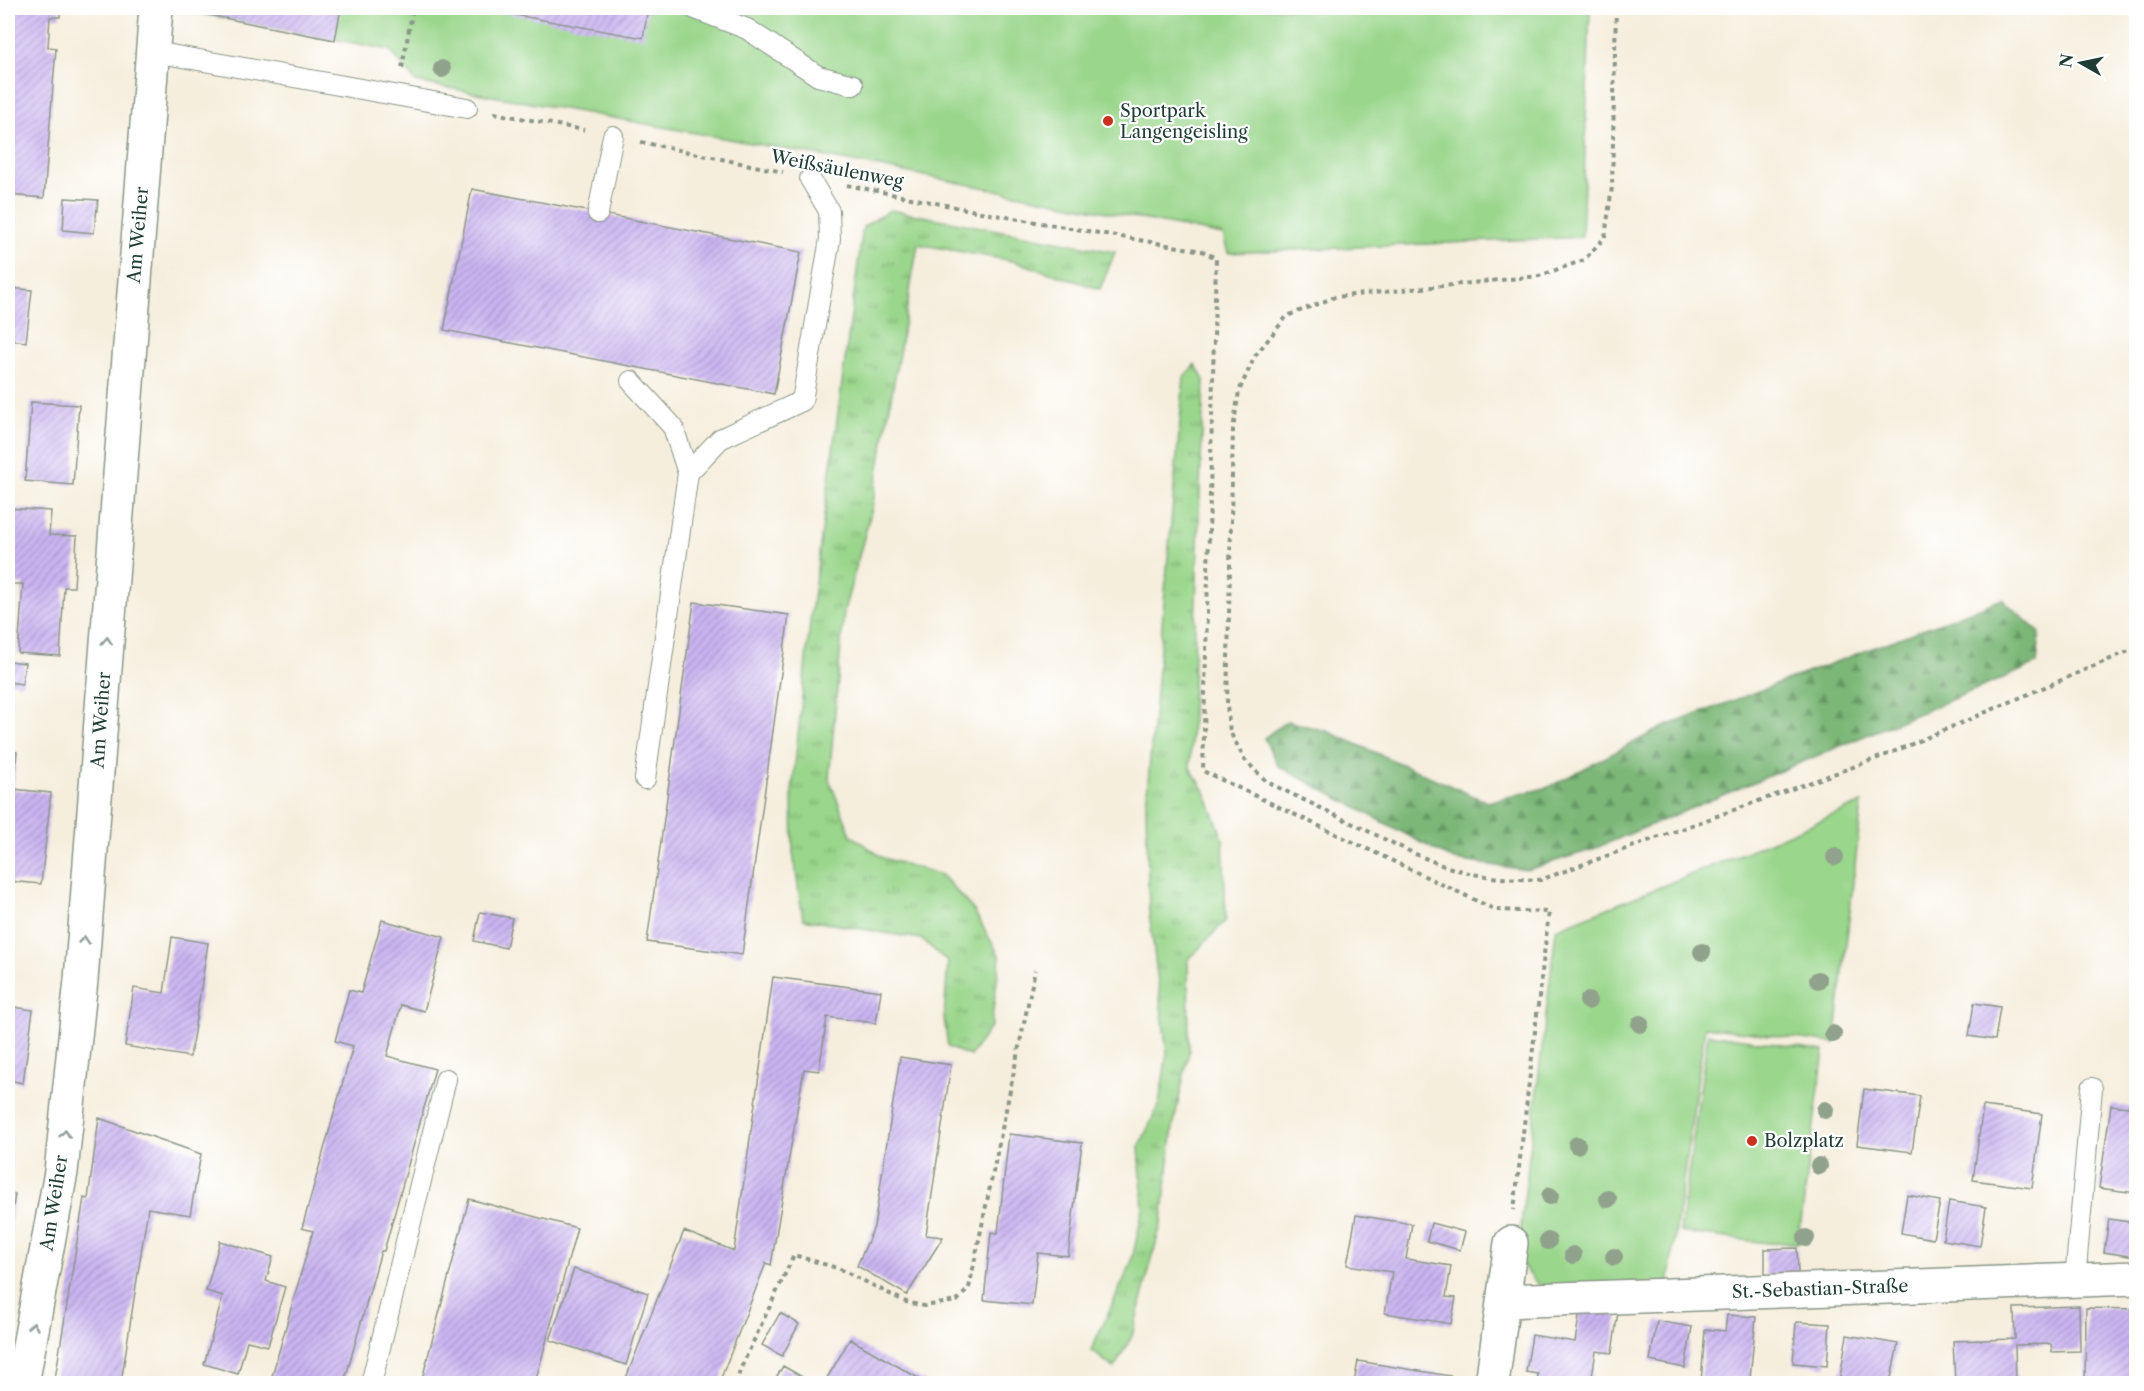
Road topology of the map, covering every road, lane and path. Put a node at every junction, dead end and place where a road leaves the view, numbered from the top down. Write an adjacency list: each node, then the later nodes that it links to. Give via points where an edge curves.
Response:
1 (156, 8): 5 (street, Am Weiher)
2 (413, 8): 6 (path)
3 (693, 8): 7 (lane, via 747,29 818,76)
4 (1616, 8): 14 (path, via 1612,187 1605,237 1584,260 1539,276 1335,297 1287,316 1255,356 1239,391 1233,429 1227,706 1230,732 1245,760 1267,782 1444,866 1499,878 1540,880 1886,755)
5 (154, 52): 8 (lane); 23 (street, Am Weiher, one-way to 5, via 61,1172 81,980)
6 (404, 58)
7 (853, 85)
8 (467, 108): 9 (path, Weißsäulenweg)
9 (613, 136): 10 (path, Weißsäulenweg); 11 (lane)
10 (810, 179): 13 (lane, via 829,211 830,239 802,402 720,439); 19 (path, Weißsäulenweg, via 1202,251 1216,258 1203,771 1496,910 1549,912)
11 (598, 213)
12 (631, 381): 13 (lane, via 673,427)
13 (688, 473): 15 (lane)
14 (2136, 648)
15 (645, 779)
16 (1035, 970): 25 (path, via 969,1288 957,1301 924,1306 906,1302 840,1269 794,1255)
17 (447, 1079): 24 (lane)
18 (2092, 1088): 21 (lane)
19 (1511, 1243): 22 (street)
20 (2136, 1278): 21 (street, St.-Sebastian-Straße)
21 (2075, 1280): 22 (street, St.-Sebastian-Straße)
22 (1503, 1301): 26 (street)
23 (22, 1383)
24 (371, 1383)
25 (736, 1383)
26 (1492, 1383)

